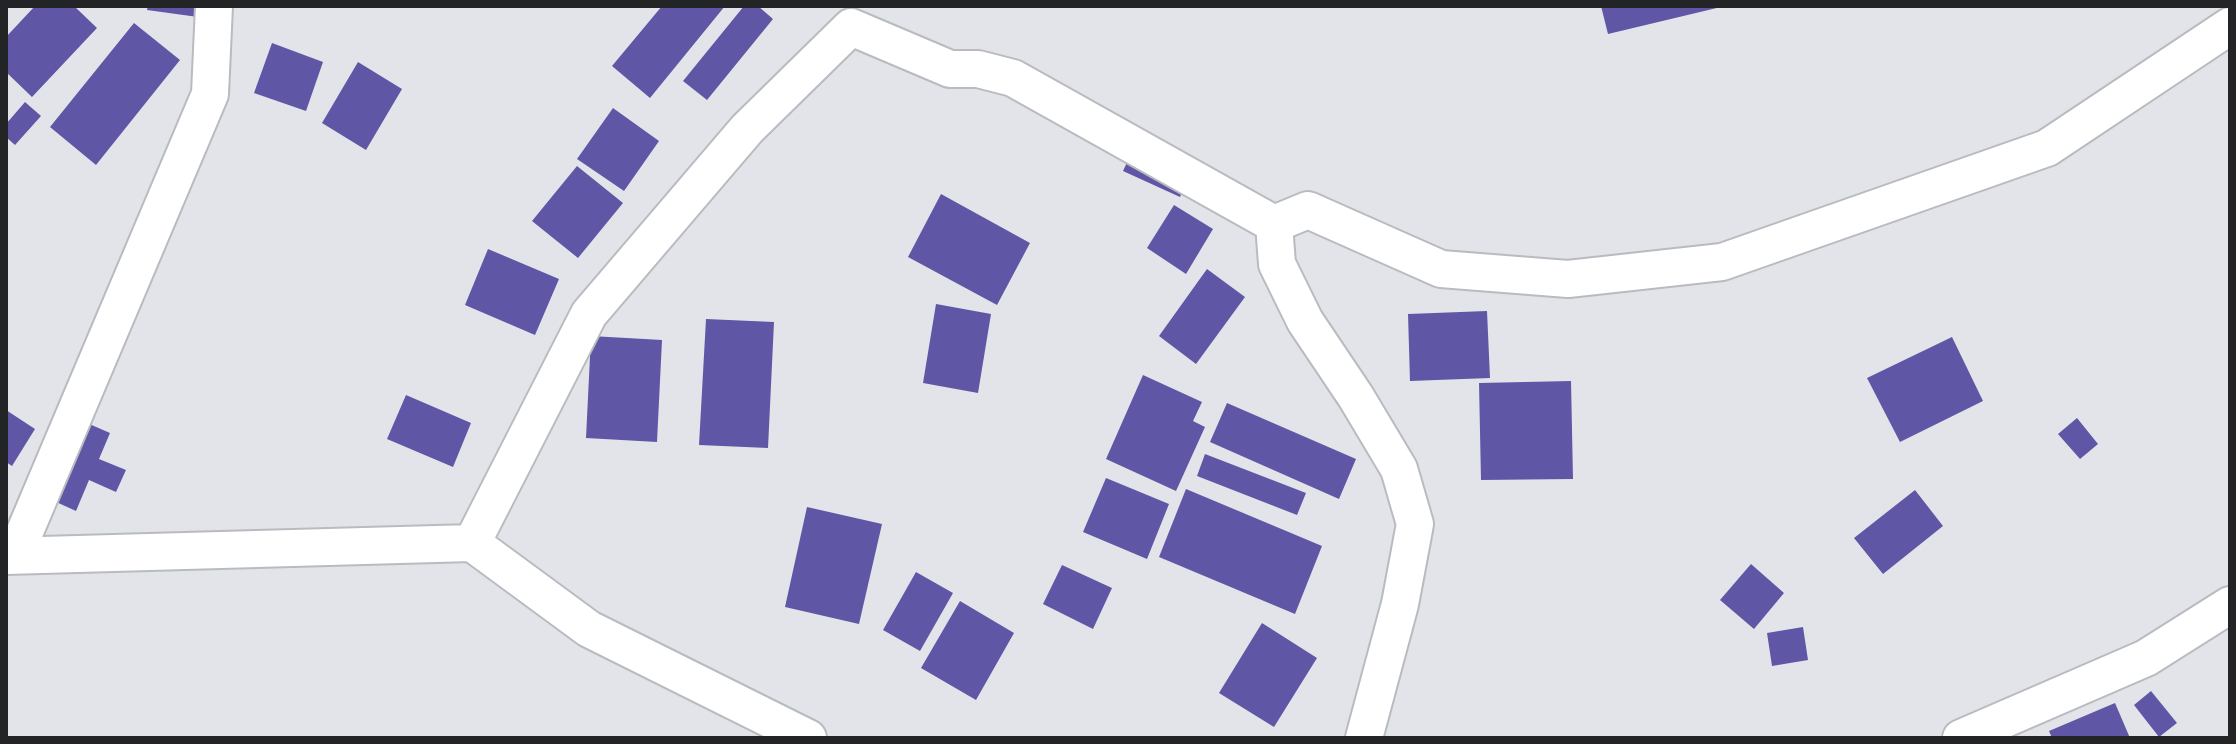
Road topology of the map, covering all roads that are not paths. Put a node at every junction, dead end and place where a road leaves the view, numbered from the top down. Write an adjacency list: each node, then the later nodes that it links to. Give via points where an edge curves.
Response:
1 (214, 6): 5 (street, via 210,94)
2 (2230, 26): 3 (street, via 2047,148 1722,262 1568,279 1441,269 1308,210)
3 (1274, 224): 4 (street, via 1013,78 950,69 851,27 747,129 589,314); 8 (street, via 1277,264 1305,321 1399,469 1415,524)
4 (472, 543): 5 (street); 7 (street, via 589,629)
5 (10, 556)
6 (2230, 605): 9 (street, via 2146,658)
7 (808, 738)
8 (1364, 738)
9 (1961, 738)

